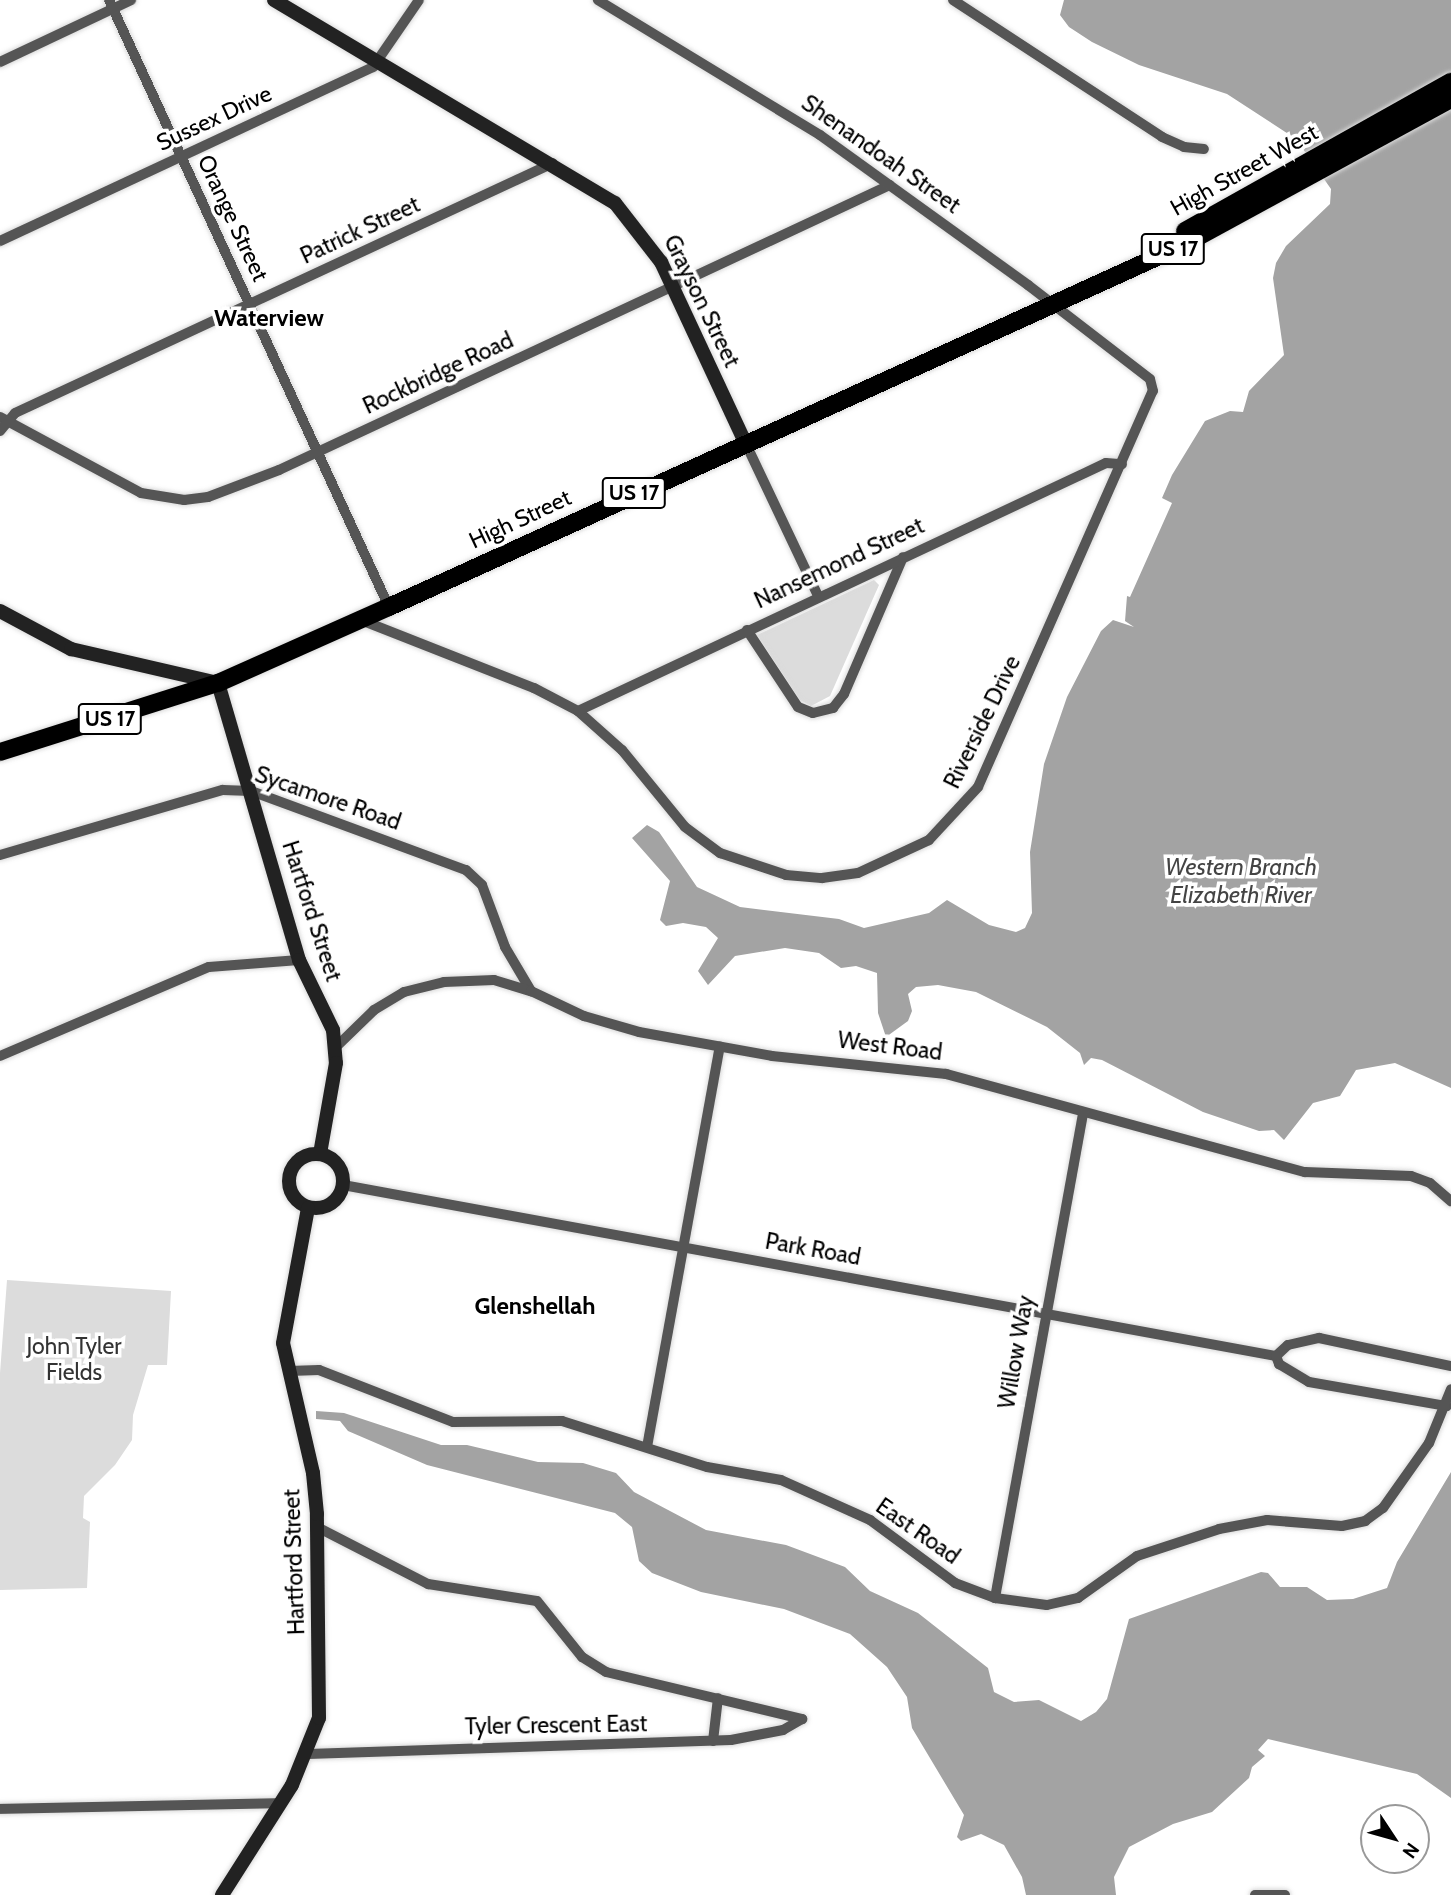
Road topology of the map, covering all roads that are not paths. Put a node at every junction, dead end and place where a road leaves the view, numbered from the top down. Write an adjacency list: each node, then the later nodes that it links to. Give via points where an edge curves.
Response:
1 (131, 0): 6 (street)
2 (274, 0): 7 (street, Grayson Street)
3 (419, 0): 7 (street)
4 (598, 0): 15 (street, Shenandoah Street, via 820,135)
5 (953, 0): 11 (street, via 1162,137 1184,147)
6 (111, 4): 8 (street); 12 (street, Orange Street)
7 (380, 61): 12 (street, Sussex Drive); 13 (street, Grayson Street)
8 (0, 62)
9 (1451, 82): 14 (main road, High Street West / US 17)
10 (1451, 99): 14 (main road, High Street West / US 17)
11 (1204, 149)
12 (182, 156): 16 (street, Sussex Drive); 19 (street, Orange Street)
13 (553, 163): 17 (street, Grayson Street, via 594,187 628,216); 19 (street, Patrick Street)
14 (1289, 181): 18 (main road, High Street West / US 17, via 1181,246)
15 (890, 185): 17 (street, Rockbridge Road); 18 (street, Shenandoah Street)
16 (0, 241)
17 (673, 286): 23 (street, Grayson Street); 24 (street, Rockbridge Road)
18 (1049, 302): 20 (street, Shenandoah Street); 23 (main road, High Street / US 17)
19 (250, 304): 21 (street, Patrick Street); 24 (street, Orange Street)
20 (1127, 362): 25 (street, Riverside Drive, via 1150,379 1153,391)
21 (4, 419): 22 (street); 24 (street, Rockbridge Road, via 121,485 160,498 184,500 227,492)
22 (0, 431)
23 (745, 442): 27 (street, Grayson Street); 28 (main road, High Street / US 17)
24 (318, 452): 28 (street, Orange Street)
25 (1122, 464): 26 (street, Nansemond Street, via 1106,463); 33 (street, Riverside Drive, via 978,787 929,840 886,864 840,876 804,877 768,872 729,858 685,827 622,750)
26 (903, 557): 27 (street, Nansemond Street); 31 (street, via 844,694 833,708 813,713 798,707)
27 (818, 596): 31 (street, Nansemond Street)
28 (389, 607): 30 (main road, High Street / US 17)
29 (0, 611): 32 (street, via 71,649)
30 (361, 620): 32 (main road, High Street / US 17); 33 (street, Riverside Drive, via 534,688)
31 (747, 629): 33 (street, Nansemond Street)
32 (218, 682): 34 (main road, High Street / US 17); 35 (street, Hartford Street)
33 (578, 711)
34 (0, 752)
35 (251, 791): 36 (street, Sycamore Road, via 223,790); 37 (street, Hartford Street); 38 (street, Sycamore Road, via 466,870 482,886 505,947)
36 (0, 855)
37 (299, 960): 39 (street, Hartford Street, via 327,1016); 41 (street, via 209,967)
38 (531, 991): 39 (street, West Road, via 474,979 421,987 374,1010); 40 (street, West Road, via 604,1023)
39 (336, 1047): 43 (street, Hartford Street)
40 (720, 1047): 42 (street, West Road, via 946,1073); 47 (street)
41 (0, 1056)
42 (1083, 1114): 45 (street, West Road, via 1305,1172 1411,1177 1430,1183); 48 (street, Willow Way)
43 (320, 1154): 44 (street, via 340,1168); 46 (street, via 304,1157 289,1176 290,1192)
44 (343, 1185): 46 (street, via 331,1205); 47 (street, Park Road)
45 (1451, 1201)
46 (308, 1208): 51 (street, Hartford Street, via 284,1328)
47 (682, 1247): 48 (street, Park Road); 54 (street)
48 (1044, 1313): 49 (street, Park Road); 56 (street, Willow Way)
49 (1276, 1356): 50 (street, via 1288,1346 1319,1338); 53 (street, Park Road, via 1279,1364 1309,1382)
50 (1451, 1366)
51 (289, 1371): 54 (street, East Road, via 320,1370 453,1422 554,1420); 55 (street, Hartford Street, via 313,1473)
52 (1451, 1388): 53 (street, East Road)
53 (1447, 1406): 56 (street, East Road, via 1429,1443 1382,1508 1364,1521 1342,1526 1287,1519 1243,1523 1137,1556 1067,1602 1047,1605)
54 (647, 1447): 56 (street, East Road, via 707,1467 804,1487 870,1520 955,1583)
55 (317, 1527): 57 (street, via 428,1584 537,1601 552,1614 582,1657 606,1672); 59 (street, Hartford Street, via 321,1696)
56 (995, 1598)
57 (718, 1698): 58 (street); 58 (street, Tyler Crescent East, via 802,1719 783,1730)
58 (713, 1741): 59 (street, Tyler Crescent East)
59 (308, 1754): 60 (street, Hartford Street)
60 (282, 1802): 61 (street); 62 (street, Hartford Street)
61 (0, 1809)
62 (222, 1895)
63 (1255, 1895): 64 (street)
64 (1285, 1895)

